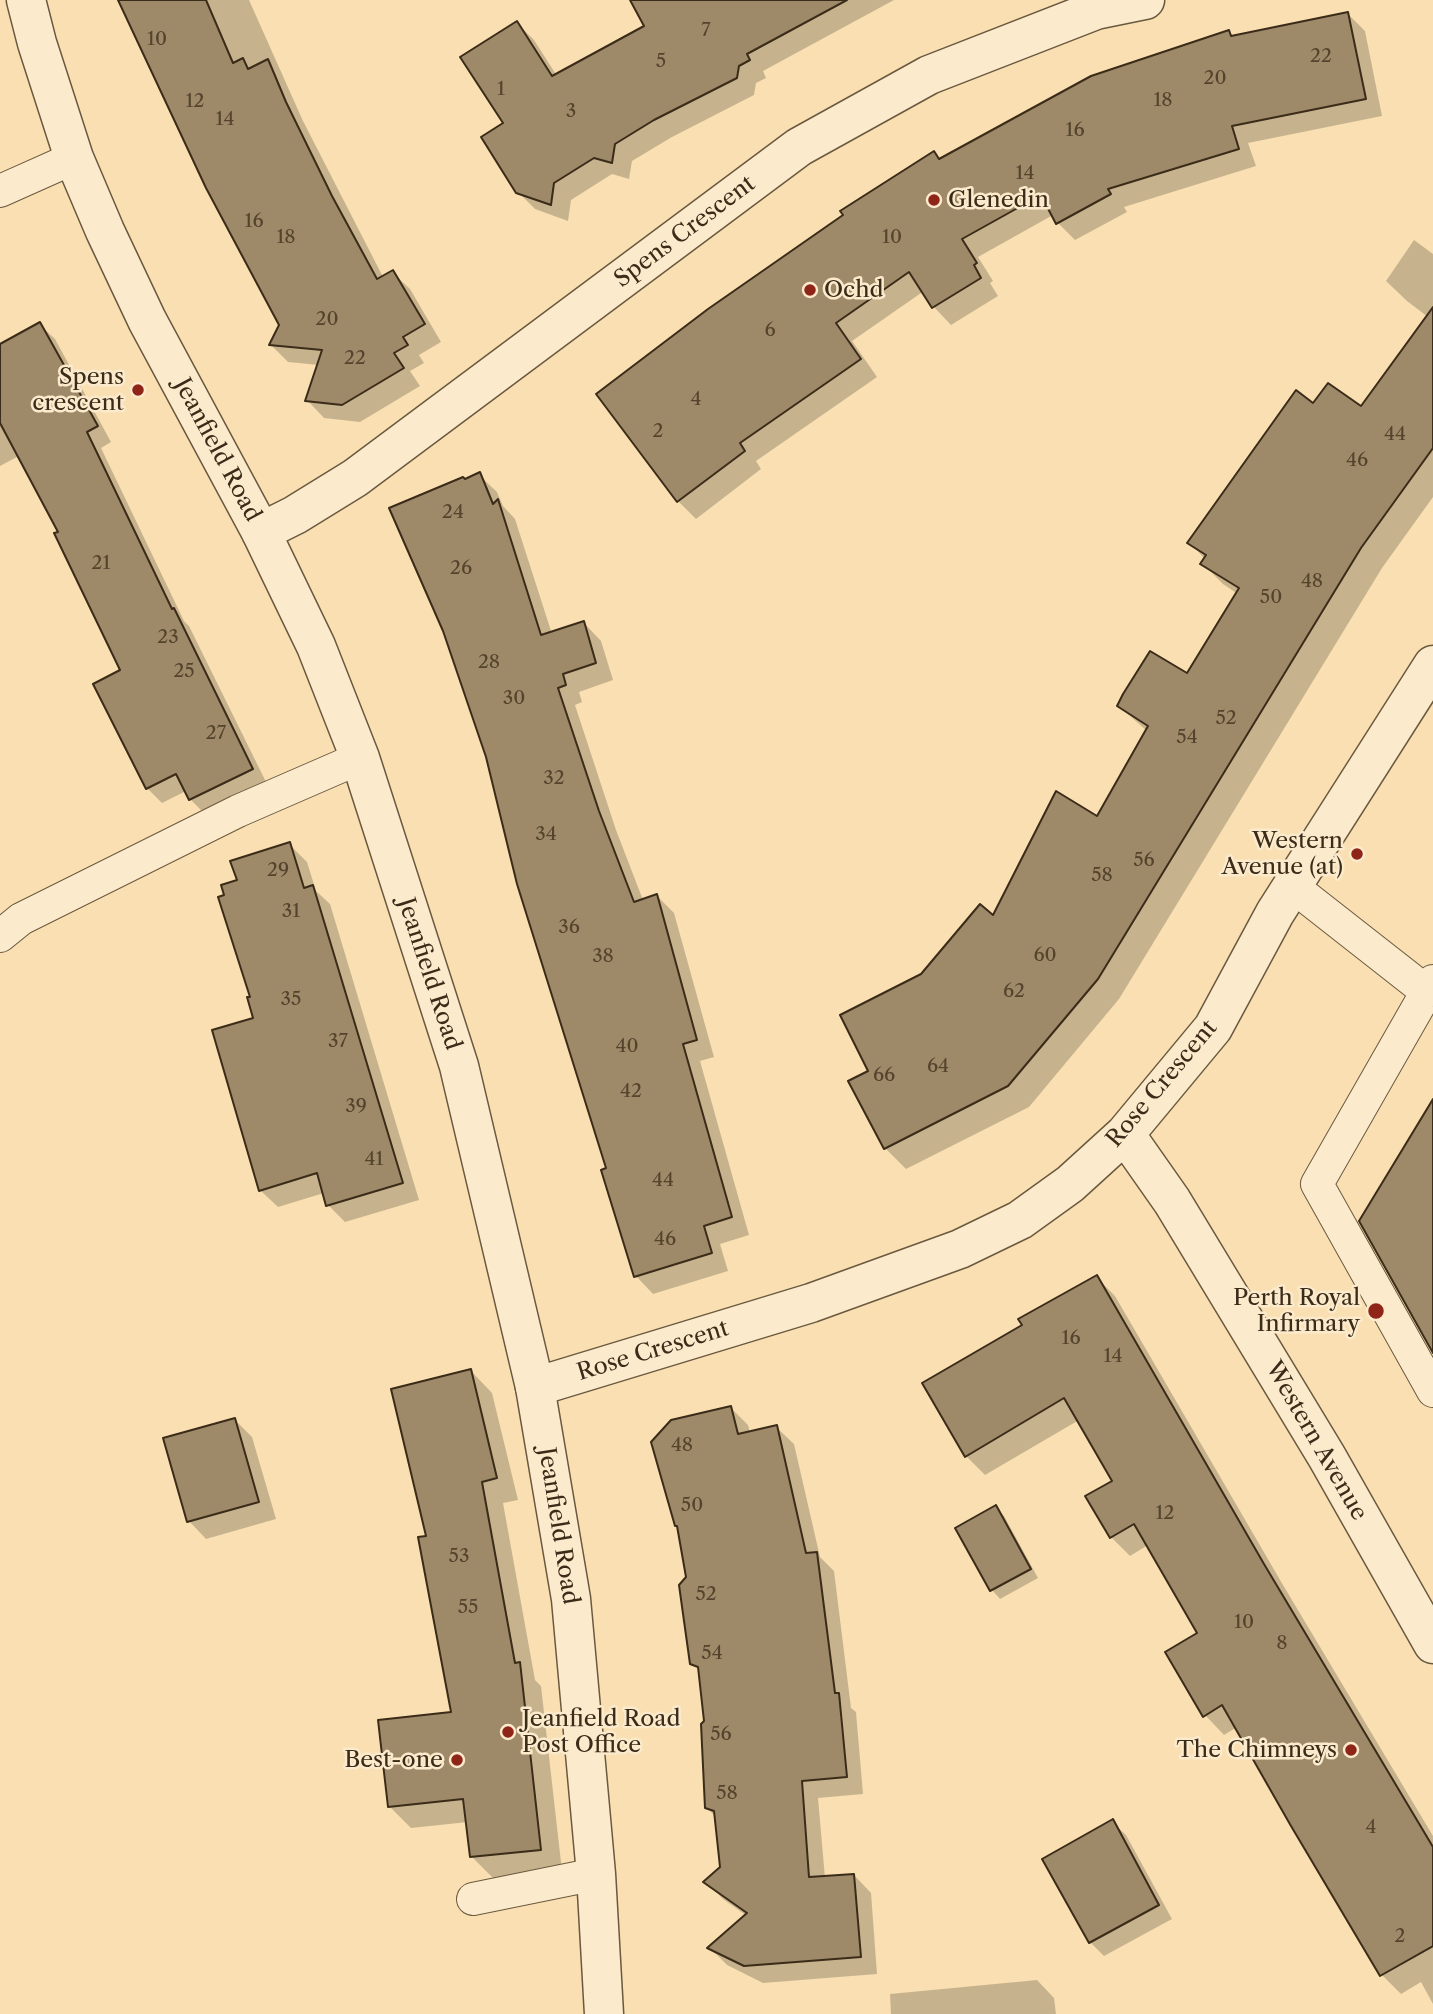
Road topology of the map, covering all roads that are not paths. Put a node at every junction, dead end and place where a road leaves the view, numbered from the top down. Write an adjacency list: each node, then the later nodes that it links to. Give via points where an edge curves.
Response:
1 (26, 0): 3 (street, Jeanfield Road)
2 (1145, 0): 5 (street, Spens Crescent, via 1096,10 929,75 799,148 355,478)
3 (74, 158): 4 (lane); 5 (street, Jeanfield Road, via 147,320)
4 (0, 191)
5 (261, 532): 7 (street, Jeanfield Road, via 316,646)
6 (1433, 665): 8 (street, Rose Crescent)
7 (360, 758): 9 (lane, via 226,817 21,919); 12 (street, Jeanfield Road, via 459,1066)
8 (1292, 886): 10 (lane); 11 (street, Rose Crescent, via 1213,1028)
9 (0, 936)
10 (1430, 987): 13 (lane, via 1317,1184)
11 (1125, 1134): 12 (street, Rose Crescent, via 1070,1184 1020,1220 960,1249 811,1303); 14 (street, Western Avenue, via 1172,1201 1327,1457)
12 (535, 1387): 15 (street, Jeanfield Road, via 571,1599)
13 (1433, 1391)
14 (1433, 1644)
15 (596, 1874): 16 (lane); 17 (street, Jeanfield Road)
16 (473, 1899)
17 (604, 2014)

